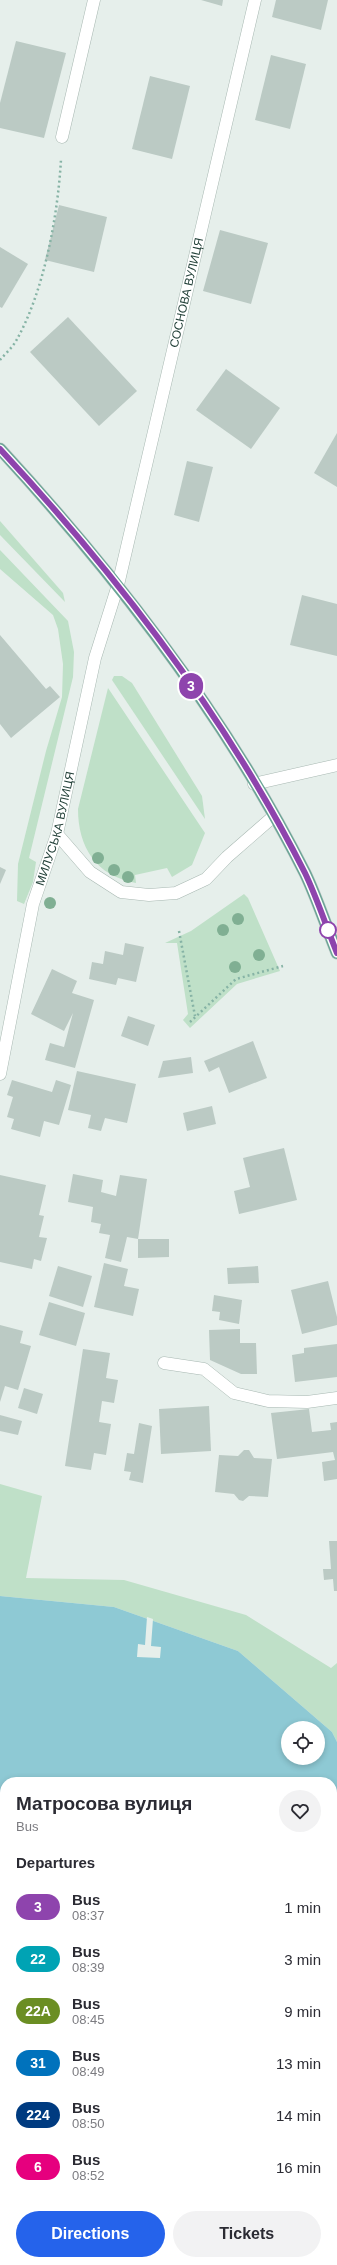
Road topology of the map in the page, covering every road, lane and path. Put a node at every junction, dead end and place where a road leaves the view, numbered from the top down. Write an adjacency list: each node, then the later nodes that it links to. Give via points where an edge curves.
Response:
1 (94, 0): 3 (street)
2 (255, 0): 6 (street, СОСНОВА ВУЛИЦЯ)
3 (62, 137): 4 (path, via 59,196 39,284 15,343)
4 (0, 360)
5 (0, 449): 6 (main road, via 41,492)
6 (118, 585): 8 (main road, via 224,730); 10 (street, МИЛУСЬКА ВУЛИЦЯ, via 95,658)
7 (337, 765): 8 (street)
8 (254, 784): 9 (main road)
9 (274, 816): 10 (street, via 226,857 206,879 176,894 121,892 90,872); 12 (main road, via 305,874)
10 (58, 834): 16 (street, МИЛУСЬКА ВУЛИЦЯ, via 33,904)
11 (179, 931): 14 (path)
12 (337, 952)
13 (283, 966): 14 (path, via 236,979)
14 (195, 1017): 15 (path)
15 (190, 1022)
16 (0, 1074)
17 (164, 1363): 18 (street, via 204,1369 234,1393 268,1401 307,1402)
18 (337, 1398)

